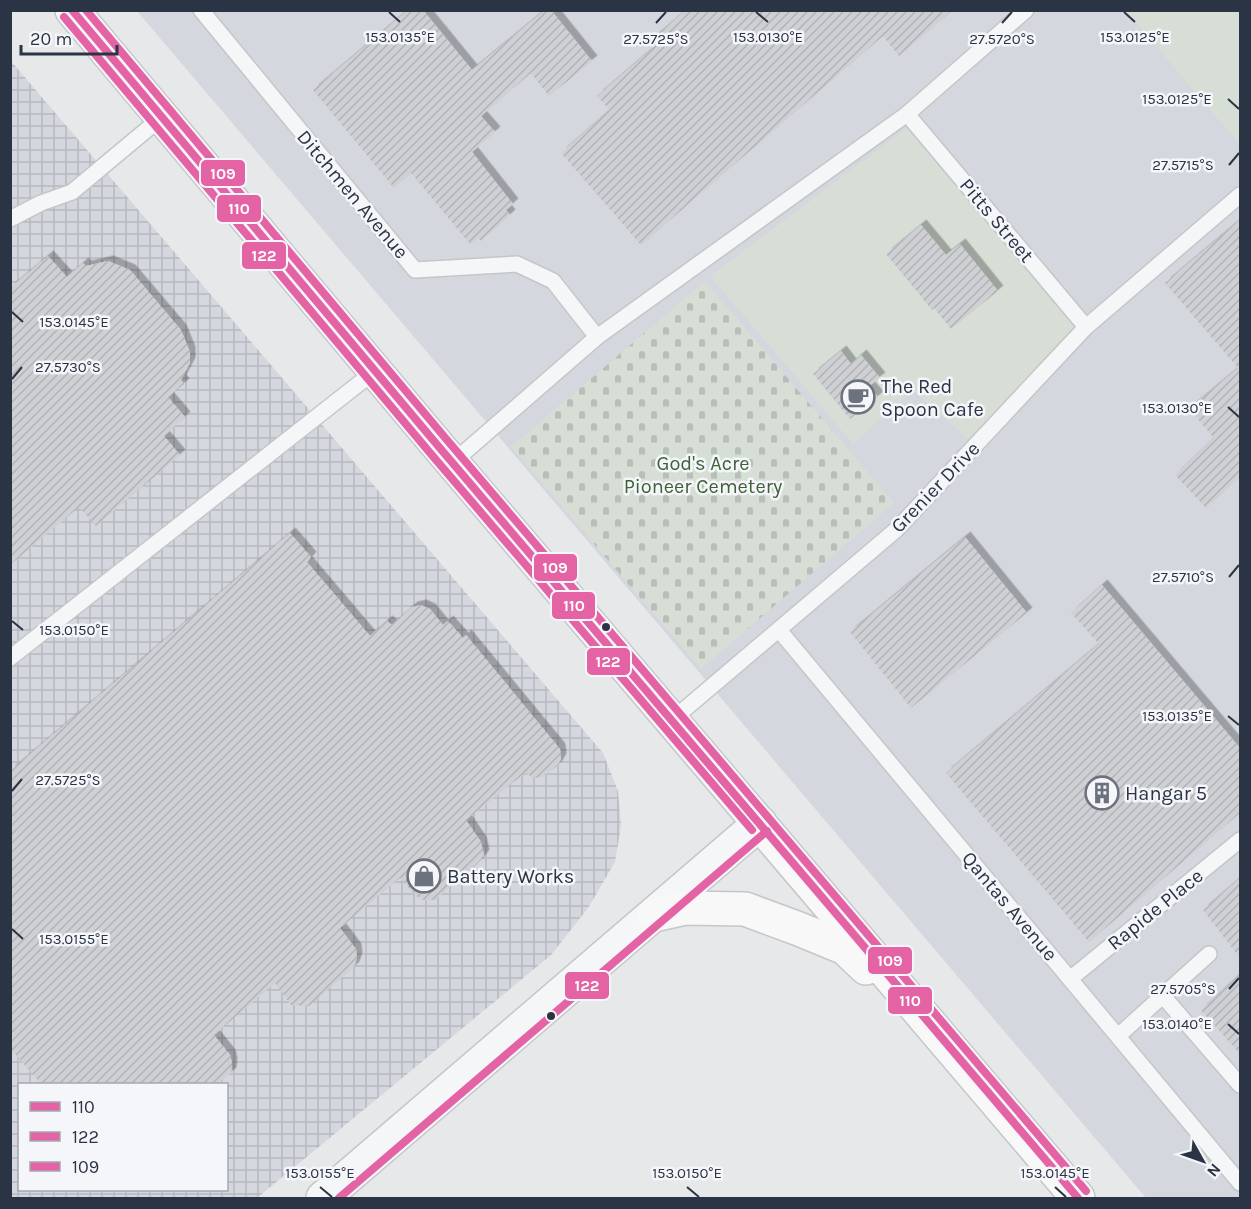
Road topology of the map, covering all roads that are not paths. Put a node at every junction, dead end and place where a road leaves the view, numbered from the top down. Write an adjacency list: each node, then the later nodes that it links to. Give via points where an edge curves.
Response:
1 (72, 10): 5 (main road)
2 (201, 10): 9 (lane, Ditchmen Avenue, via 415,270 517,264 553,281)
3 (1026, 10): 4 (lane)
4 (906, 114): 8 (lane, Pitts Street); 9 (lane)
5 (162, 117): 7 (lane, via 72,192); 10 (main road)
6 (1240, 195): 8 (lane, Grenier Drive)
7 (10, 219)
8 (1086, 327): 12 (lane, Grenier Drive, via 897,529)
9 (597, 337): 11 (lane)
10 (375, 371): 11 (main road); 13 (lane)
11 (452, 463): 14 (main road)
12 (779, 630): 14 (lane, Grenier Drive); 19 (lane, Qantas Avenue)
13 (10, 658)
14 (672, 720): 15 (main road)
15 (760, 823): 17 (street); 22 (main road)
16 (1240, 840): 19 (lane, Rapide Place)
17 (654, 915): 22 (main road, via 686,908 745,909 836,944 845,948); 25 (street)
18 (1209, 954): 20 (lane)
19 (1070, 979): 21 (lane, Qantas Avenue)
20 (1163, 996): 21 (lane); 23 (lane)
21 (1118, 1036): 24 (lane, Qantas Avenue)
22 (946, 1043): 26 (main road)
23 (1240, 1085)
24 (1240, 1183)
25 (323, 1198)
26 (1078, 1198)

